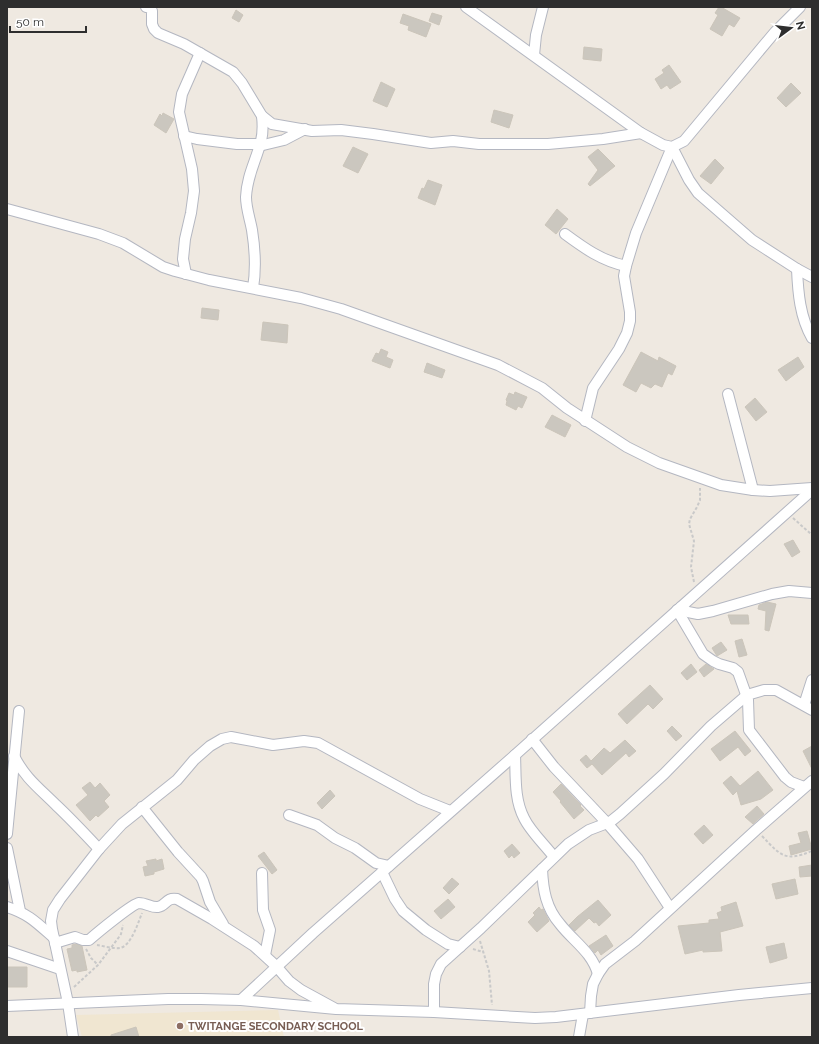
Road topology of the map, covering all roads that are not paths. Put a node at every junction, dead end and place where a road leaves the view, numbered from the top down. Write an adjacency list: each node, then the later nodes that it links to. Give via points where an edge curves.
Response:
1 (146, 7): 5 (street, via 152,11 152,24 158,33)
2 (466, 7): 6 (street)
3 (543, 7): 6 (street)
4 (800, 7): 12 (street, via 775,32 684,141)
5 (200, 53): 7 (street, via 233,72); 10 (street, via 182,94 179,112)
6 (534, 56): 9 (street)
7 (262, 116): 8 (street, via 272,124); 11 (street, via 263,128)
8 (305, 130): 9 (street, via 341,130 431,143 453,141 479,144 548,144 603,139); 11 (street, via 284,140)
9 (641, 132): 12 (street)
10 (184, 136): 11 (street); 17 (street, via 194,191 183,259)
11 (259, 145): 19 (street, via 247,181 246,198 254,248)
12 (672, 148): 15 (street, via 636,233); 16 (street, via 698,193 752,240)
13 (7, 209): 17 (street, via 99,234 123,243 163,267)
14 (565, 234): 15 (street, via 596,255 612,263)
15 (626, 266): 22 (street, via 624,276 630,312 627,333 593,388)
16 (797, 269): 18 (street); 20 (street, via 799,302)
17 (186, 274): 19 (street)
18 (812, 277)
19 (253, 288): 22 (street, via 341,309 498,365 542,388)
20 (812, 338)
21 (728, 394): 24 (street)
22 (586, 421): 24 (street, via 627,447 659,463 721,485)
23 (812, 489): 24 (street); 26 (street)
24 (753, 490)
25 (812, 593): 26 (street, via 789,591 772,594 698,614)
26 (679, 608): 28 (street, via 703,654 738,672); 31 (street)
27 (812, 680): 29 (street)
28 (747, 695): 29 (street, via 764,690 776,690); 34 (street, via 749,730 752,736 785,777 791,782); 38 (street, via 711,726 659,779 620,814)
29 (808, 708)
30 (19, 711): 33 (street)
31 (532, 739): 32 (street); 38 (street, via 554,767)
32 (516, 755): 36 (street); 42 (street, via 519,809 524,820)
33 (14, 756): 39 (street); 41 (street, via 36,787)
34 (808, 784): 47 (street)
35 (142, 807): 36 (street, via 177,780 210,746 231,737 273,745 304,741 318,743 420,799); 41 (street); 49 (street, via 203,881 210,902)
36 (450, 811): 43 (street)
37 (289, 815): 43 (street, via 317,825)
38 (606, 823): 42 (street, via 578,836); 47 (street, via 638,859)
39 (7, 834)
40 (7, 848): 48 (street)
41 (99, 849): 50 (street, via 53,910 51,921)
42 (554, 857): 44 (street)
43 (385, 869): 51 (street, via 395,899 403,911 448,944); 54 (street)
44 (542, 869): 51 (street); 56 (street, via 544,893 552,913 559,924 588,953)
45 (262, 873): 53 (street, via 263,910 270,930)
46 (7, 907): 48 (street)
47 (670, 908): 56 (street, via 635,941 605,964)
48 (20, 911): 50 (street)
49 (225, 927): 50 (street, via 177,898 171,898 156,907 136,904 89,940 75,937); 53 (street)
50 (54, 941): 55 (street)
51 (460, 947): 62 (street, via 441,964 436,974)
52 (7, 951): 55 (street)
53 (265, 955): 54 (street)
54 (276, 966): 59 (street); 61 (street, via 301,990)
55 (60, 969): 58 (street)
56 (598, 974): 63 (street, via 593,984)
57 (812, 988): 63 (street)
58 (66, 999): 59 (street); 60 (street); 64 (street)
59 (240, 1000): 61 (street)
60 (7, 1006)
61 (336, 1009): 62 (street)
62 (434, 1012): 63 (street, via 535,1018)
63 (587, 1013): 65 (street)
64 (73, 1037)
65 (579, 1037)

